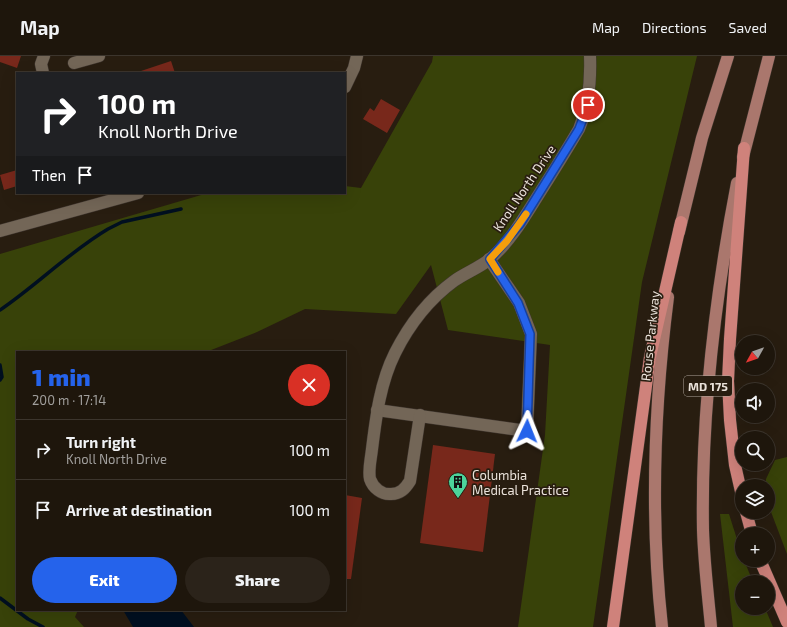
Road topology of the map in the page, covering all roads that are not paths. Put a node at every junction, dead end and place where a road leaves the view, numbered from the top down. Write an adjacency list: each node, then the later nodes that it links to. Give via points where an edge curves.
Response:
1 (44, 56): 8 (street)
2 (99, 56): 7 (street)
3 (357, 56): 9 (street)
4 (590, 56): 14 (street, Knoll North Drive, via 589,97 579,129 520,224)
5 (728, 56): 12 (main road, Rouse Parkway, via 702,138)
6 (769, 56): 10 (main road, MD 175)
7 (72, 64)
8 (42, 72)
9 (346, 85)
10 (744, 148): 17 (highway, via 728,382 730,420); 22 (main road, MD 175, via 727,237 709,370 703,531)
11 (134, 194): 13 (street)
12 (681, 222): 20 (highway, via 650,357); 21 (main road, Rouse Parkway, via 660,359 654,460 655,535)
13 (0, 231)
14 (490, 259): 15 (street, Knoll North Drive, via 437,294 409,328 385,376); 16 (street, via 518,303 530,334 527,431)
15 (377, 410): 16 (street); 16 (street, Knoll North Drive, via 369,473 374,486 382,493 388,494 399,492 410,481)
16 (420, 415)
17 (739, 479)
18 (763, 567): 19 (highway)
19 (787, 622)
20 (613, 627)
21 (662, 627)
22 (711, 627)

